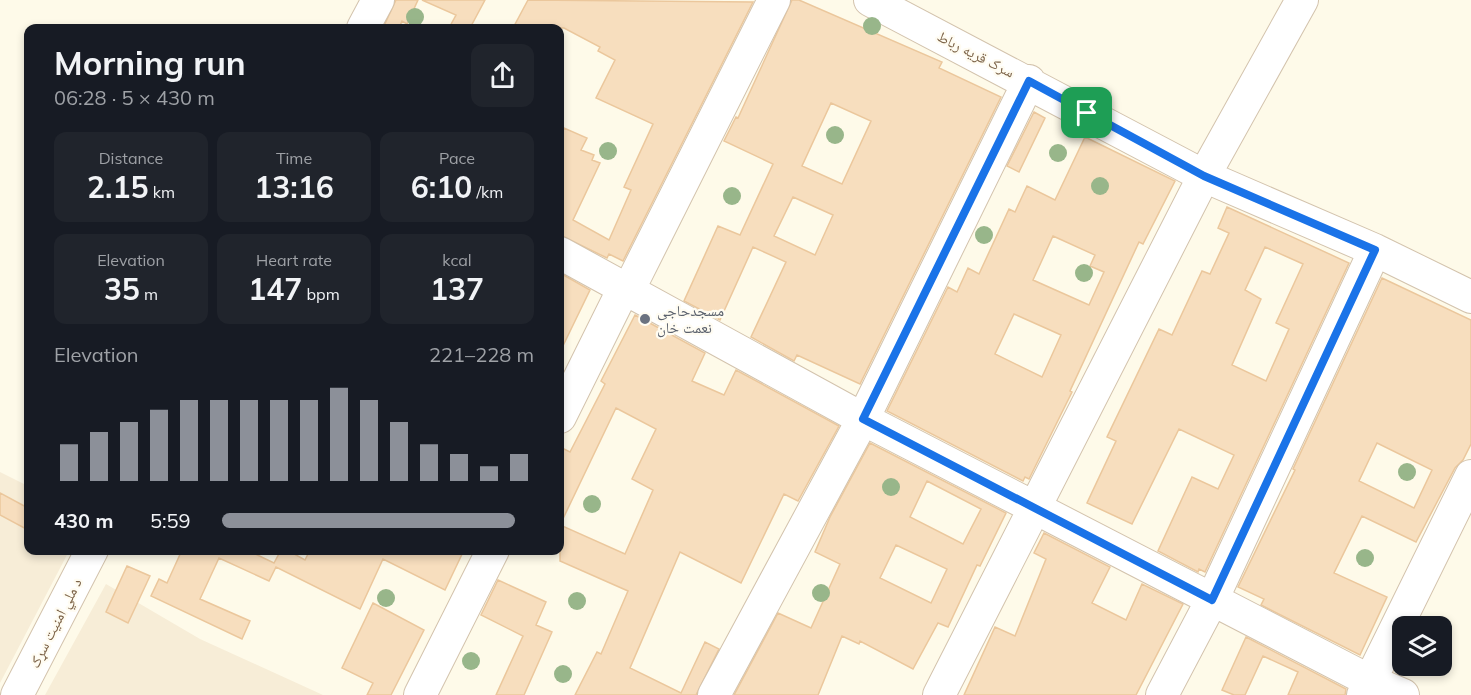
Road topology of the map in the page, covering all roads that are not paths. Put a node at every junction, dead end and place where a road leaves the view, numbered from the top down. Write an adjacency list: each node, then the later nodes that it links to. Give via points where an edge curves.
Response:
1 (378, 0): 5 (street)
2 (774, 0): 10 (street, via 633,281)
3 (870, 0): 6 (street, سرک قریه رباط)
4 (1302, 0): 7 (street)
5 (365, 24)
6 (1029, 81): 7 (street, سرک قریه رباط); 13 (street)
7 (1204, 176): 8 (street, سرک قریه رباط); 15 (street)
8 (1375, 250): 11 (street, سرک قریه رباط); 18 (street)
9 (564, 256): 10 (street)
10 (624, 288): 12 (street); 13 (street)
11 (1471, 297)
12 (564, 409)
13 (863, 419): 15 (street); 22 (street)
14 (1471, 476): 19 (street)
15 (1036, 509): 18 (street); 23 (street)
16 (89, 555): 20 (street, د ملي امنیت سړک)
17 (490, 555): 21 (street)
18 (1212, 600): 19 (street); 24 (street)
19 (1366, 688): 25 (street)
20 (17, 695)
21 (420, 695)
22 (714, 695)
23 (939, 695)
24 (1162, 695)
25 (1403, 695)

